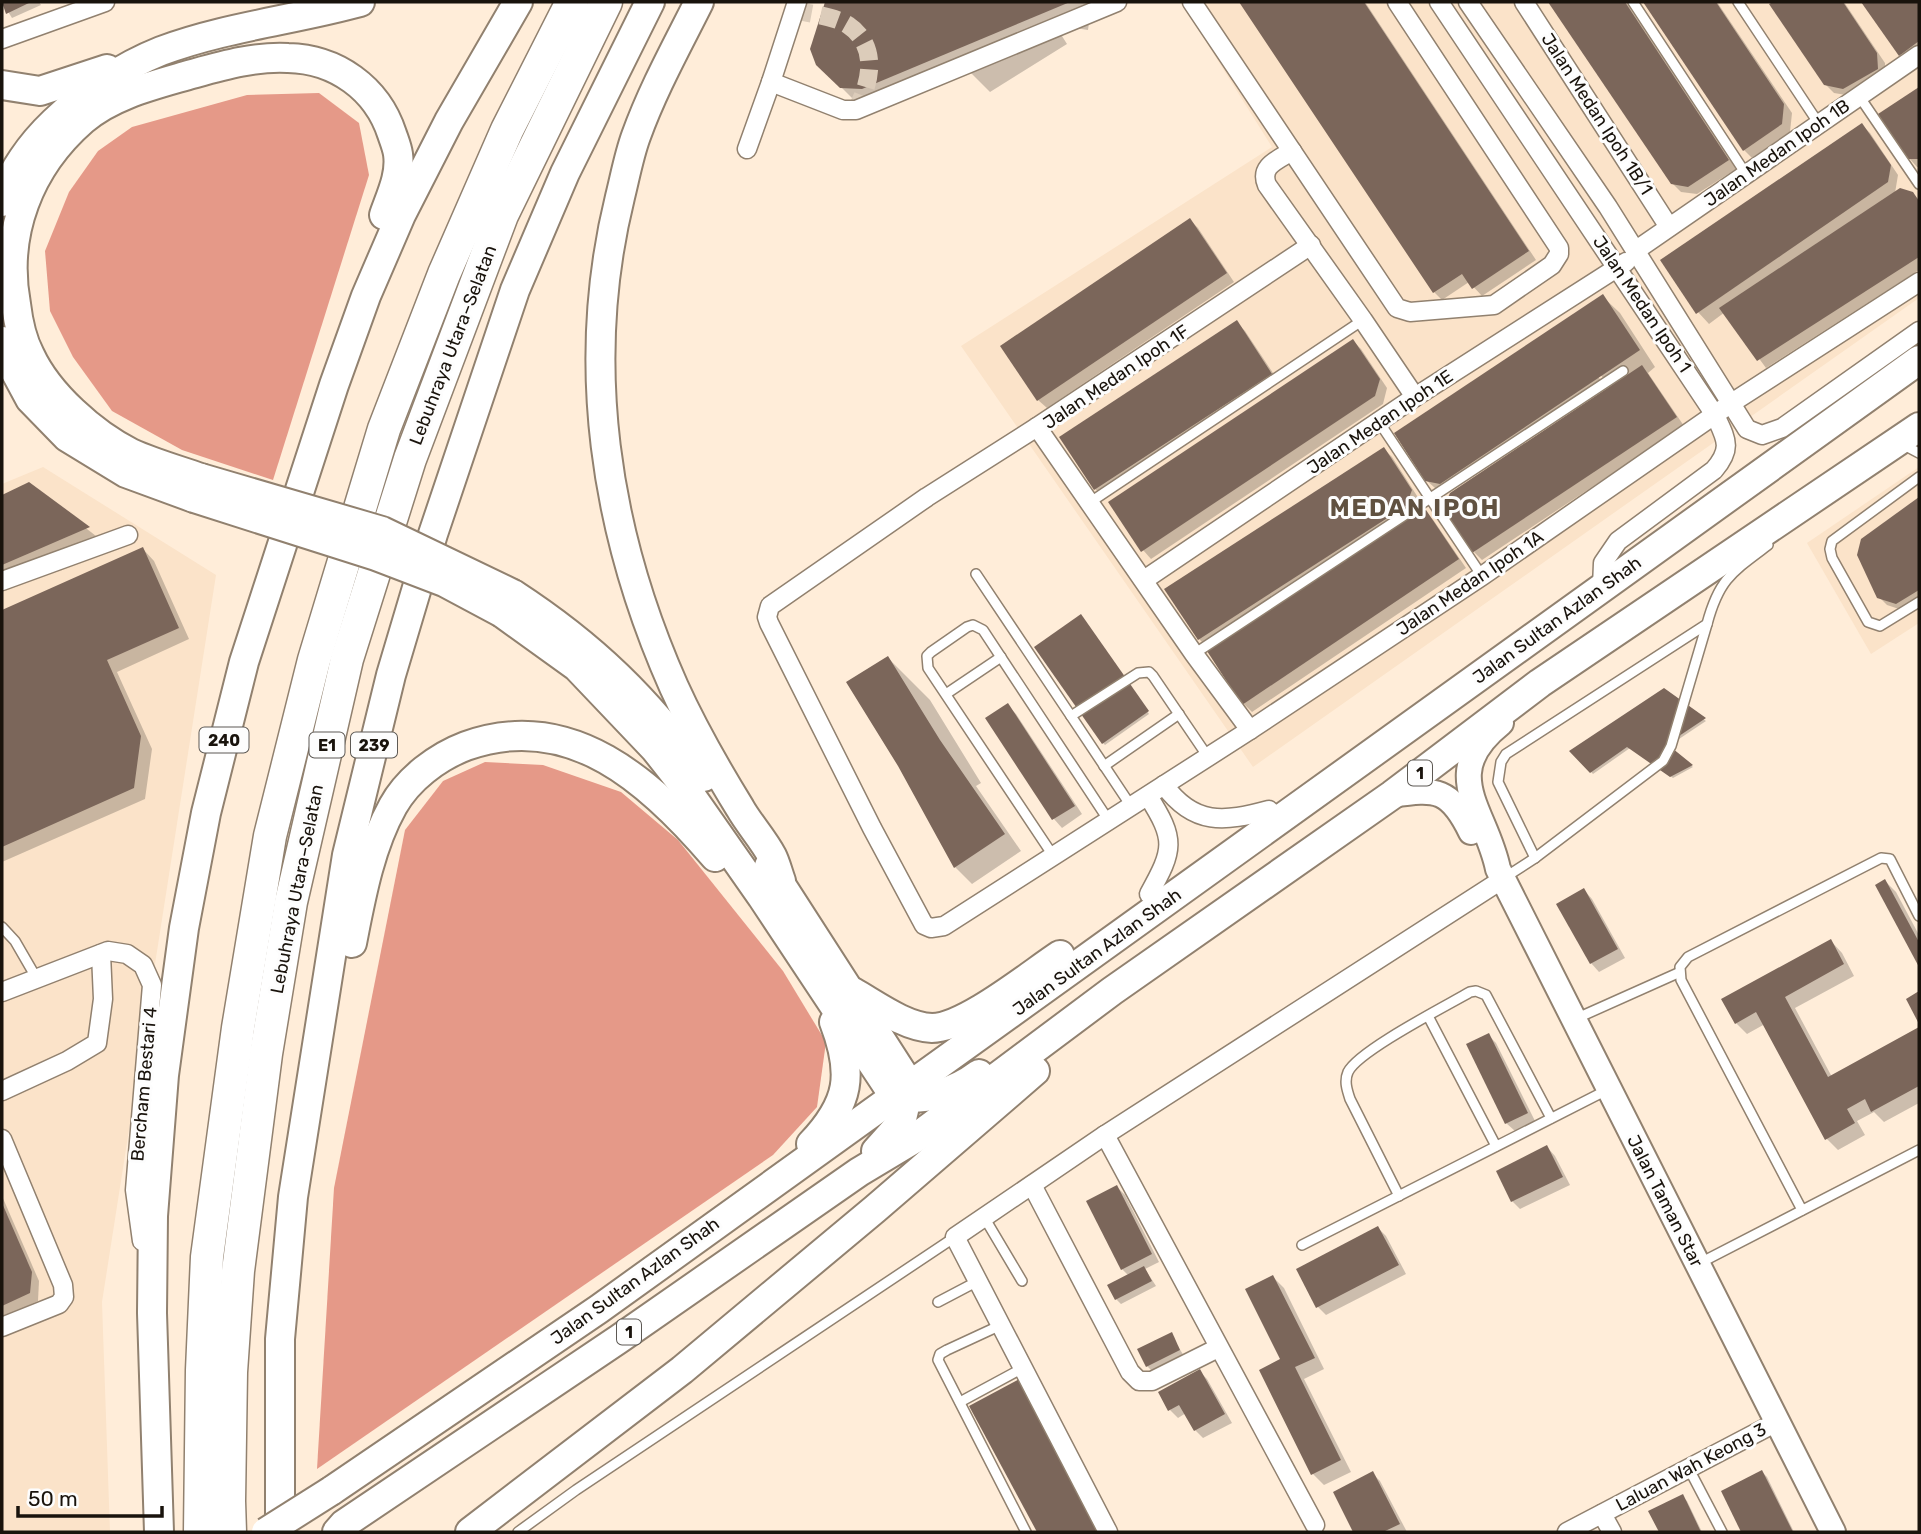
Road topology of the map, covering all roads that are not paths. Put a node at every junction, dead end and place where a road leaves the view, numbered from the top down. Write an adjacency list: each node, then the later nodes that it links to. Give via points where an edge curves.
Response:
1 (105, 2): 17 (street)
2 (360, 2): 18 (main road, via 205,37)
3 (518, 2): 35 (main road, 240, via 443,133)
4 (572, 2): 129 (highway, Lebuhraya Utara–Selatan / E1, via 507,130 384,429 314,660 270,836 206,1257)
5 (606, 2): 130 (highway, Lebuhraya Utara–Selatan / E1, via 502,215 410,459 347,659 291,902 259,1108 238,1271 231,1372)
6 (650, 2): 108 (main road, 239, via 565,173 515,290 391,675 347,855)
7 (699, 2): 82 (main road, via 635,138 613,226 601,304 600,389 614,509 629,568 679,698 712,763 772,856)
8 (797, 2): 20 (street)
9 (1117, 2): 20 (street, via 856,110 843,110)
10 (1192, 2): 25 (street)
11 (1397, 2): 25 (street, via 1557,242 1557,261 1494,305 1401,311)
12 (1439, 2): 33 (street, Jalan Medan Ipoh 1)
13 (1468, 2): 29 (street, Jalan Medan Ipoh 1)
14 (1524, 2): 30 (street, Jalan Medan Ipoh 1B/1)
15 (1633, 2): 26 (lane)
16 (1738, 2): 23 (lane)
17 (2, 39)
18 (160, 52): 21 (main road, via 40,91); 28 (main road, via 75,102 20,163)
19 (1919, 55): 22 (street, Jalan Medan Ipoh 1B)
20 (771, 82): 24 (street)
21 (2, 85)
22 (1859, 96): 23 (street, Jalan Medan Ipoh 1B); 27 (lane)
23 (1819, 124): 26 (street, Jalan Medan Ipoh 1B)
24 (747, 149)
25 (1292, 151): 31 (street, via 1270,164 1264,179)
26 (1746, 174): 30 (street, Jalan Medan Ipoh 1B)
27 (1919, 184)
28 (2, 202)
29 (1608, 207): 32 (street, Jalan Medan Ipoh 1); 33 (street, via 1629,256)
30 (1669, 227): 32 (street, Jalan Medan Ipoh 1B)
31 (1311, 245): 36 (street); 46 (street, Jalan Medan Ipoh 1F)
32 (1635, 251): 44 (street, Jalan Medan Ipoh 1)
33 (1618, 268): 42 (street, Jalan Medan Ipoh 1E); 44 (street, Jalan Medan Ipoh 1)
34 (1919, 282): 44 (street, Jalan Medan Ipoh 1A)
35 (366, 296): 49 (main road, via 372,258 397,181 398,153 388,122 370,93 344,72 289,57 201,71 116,100 85,119 59,145 25,200 15,235 11,277 30,356 58,396 86,424); 117 (main road, 240, via 244,662 206,813 163,1074)
36 (1363, 320): 42 (street); 52 (lane)
37 (1919, 331): 44 (street, Jalan Medan Ipoh 1, via 1782,428 1762,435)
38 (2, 341): 49 (main road, via 30,399 67,437 126,473)
39 (1919, 360): 43 (main road, Jalan Sultan Azlan Shah / 1)
40 (1623, 371): 50 (lane)
41 (1919, 384): 43 (main road, via 1884,398)
42 (1415, 397): 45 (street, Jalan Medan Ipoh 1E)
43 (1864, 400): 60 (main road, Jalan Sultan Azlan Shah / 1)
44 (1723, 410): 57 (street, Jalan Medan Ipoh 1A); 60 (street, Jalan Medan Ipoh 1, via 1723,461 1618,541 1603,563)
45 (1379, 422): 50 (lane); 58 (street, Jalan Medan Ipoh 1E)
46 (1037, 427): 52 (street, Jalan Medan Ipoh 1F); 79 (street, Jalan Medan Ipoh 1A, via 781,597 770,606 767,617 924,925 944,926)
47 (1912, 440): 51 (main road, Jalan Sultan Azlan Shah / 1)
48 (1919, 477): 61 (lane, via 1832,541 1830,549 1868,622 1880,626)
49 (198, 488): 82 (main road, bridge, via 382,531 577,638 650,707 696,765)
50 (1430, 498): 57 (lane); 63 (lane)
51 (1806, 502): 53 (lane); 65 (main road, Jalan Sultan Azlan Shah / 1)
52 (1088, 503): 58 (street, Jalan Medan Ipoh 1F)
53 (1782, 531)
54 (128, 535): 59 (street)
55 (1774, 541): 62 (lane, via 1723,583)
56 (976, 574): 69 (lane)
57 (1482, 576): 70 (street, Jalan Medan Ipoh 1A)
58 (1144, 580): 63 (street, Jalan Medan Ipoh 1F)
59 (2, 581)
60 (1602, 587): 67 (main road, Jalan Sultan Azlan Shah / 1)
61 (1919, 602)
62 (1707, 624): 80 (lane, via 1667,756); 80 (lane, via 1506,754 1498,782)
63 (1194, 654): 70 (street, Jalan Medan Ipoh 1F)
64 (1001, 657): 66 (lane); 66 (lane, via 983,630 967,627 927,656 928,668); 78 (lane)
65 (1540, 683): 74 (main road, Jalan Sultan Azlan Shah / 1); 81 (street, Jalan Taman Star, via 1524,705 1481,743 1469,770 1472,800 1494,846); 96 (main road, via 1423,755 963,1086)
66 (946, 694): 79 (lane)
67 (1433, 710): 77 (main road, via 1389,721); 94 (main road, Jalan Sultan Azlan Shah / 1)
68 (1179, 714): 69 (lane, via 1153,676 1143,671); 71 (lane); 72 (lane)
69 (1071, 716): 72 (lane)
70 (1250, 730): 71 (street, Jalan Medan Ipoh 1A)
71 (1208, 757): 73 (street, Jalan Medan Ipoh 1A)
72 (1104, 766): 76 (lane)
73 (1164, 785): 75 (street, Jalan Medan Ipoh 1A); 77 (street, via 1175,801 1197,814 1226,819)
74 (1392, 795): 81 (street, Jalan Taman Star, via 1427,790 1450,799); 90 (main road, Jalan Sultan Azlan Shah / 1)
75 (1148, 796): 76 (street, Jalan Medan Ipoh 1A); 83 (street, via 1166,824 1169,849)
76 (1131, 806): 78 (street, Jalan Medan Ipoh 1A)
77 (1269, 810): 83 (main road)
78 (1109, 821): 79 (street, Jalan Medan Ipoh 1A)
79 (1054, 857)
80 (1535, 858): 81 (lane)
81 (1501, 874): 93 (street, Jalan Taman Star); 100 (street)
82 (771, 889): 89 (main road); 108 (main road, via 739,884 661,798 578,746 525,734 447,753 408,786 376,842 358,908 319,1109)
83 (1149, 894): 89 (main road, via 967,1017 947,1025 916,1025)
84 (1919, 916): 87 (lane, via 1890,859 1881,858 1688,957)
85 (2, 927): 88 (lane)
86 (101, 954): 88 (street, Bercham Bestari 4); 97 (street, via 103,999 97,1042); 117 (street, Bercham Bestari 4, via 127,954 143,965 152,985 135,1190)
87 (1678, 973): 93 (lane); 109 (lane)
88 (37, 979): 91 (street, Bercham Bestari 4)
89 (834, 988): 98 (main road); 105 (main road, via 847,1084 822,1133)
90 (1112, 991): 104 (main road, Jalan Sultan Azlan Shah / 1, via 914,1139); 133 (main road, via 1086,1027 874,1209 682,1370)
91 (2, 992)
92 (1429, 1016): 99 (lane, via 1470,992 1486,995); 102 (lane); 107 (lane, via 1354,1064 1346,1086)
93 (1573, 1019): 95 (street, Jalan Taman Star)
94 (937, 1066): 96 (main road, via 938,1080); 98 (main road, Jalan Sultan Azlan Shah / 1)
95 (1608, 1089): 99 (lane); 113 (street, Jalan Taman Star)
96 (951, 1090): 98 (main road, via 923,1098)
97 (2, 1091)
98 (904, 1093): 104 (main road, via 901,1123); 105 (main road, Jalan Sultan Azlan Shah / 1)
99 (1550, 1118): 102 (lane)
100 (1105, 1135): 106 (street); 120 (street)
101 (2, 1139): 119 (street, via 64,1297 59,1304)
102 (1496, 1146): 107 (lane)
103 (1919, 1150): 109 (lane)
104 (859, 1172): 127 (main road, Jalan Sultan Azlan Shah / 1)
105 (780, 1177): 131 (main road, Jalan Sultan Azlan Shah / 1, bridge, via 599,1309)
106 (1032, 1185): 110 (street); 120 (street, via 1130,1372 1139,1381 1152,1381)
107 (1399, 1196): 112 (lane)
108 (293, 1197): 132 (main road, 239, via 280,1339)
109 (1802, 1210): 113 (lane)
110 (984, 1217): 111 (street); 114 (lane)
111 (955, 1237): 115 (street); 134 (lane)
112 (1302, 1245)
113 (1697, 1265): 123 (street, Jalan Taman Star)
114 (1021, 1280)
115 (978, 1282): 116 (lane); 118 (street)
116 (938, 1301)
117 (152, 1314): 128 (main road, 240)
118 (1001, 1325): 121 (street); 122 (lane, via 940,1354)
119 (2, 1327)
120 (1218, 1348): 126 (street)
121 (1023, 1368): 122 (lane); 136 (street)
122 (960, 1402): 135 (lane)
123 (1776, 1422): 124 (street, Laluan Wah Keong 3); 140 (street, Jalan Taman Star)
124 (1689, 1469): 125 (street, Laluan Wah Keong 3); 139 (lane)
125 (1602, 1514): 137 (street, Laluan Wah Keong 3); 138 (street)
126 (1315, 1525)
127 (334, 1530)
128 (159, 1532)
129 (200, 1532)
130 (230, 1532)
131 (266, 1532)
132 (280, 1532)
133 (470, 1532)
134 (518, 1532)
135 (1026, 1532)
136 (1108, 1532)
137 (1567, 1532)
138 (1612, 1532)
139 (1722, 1532)
140 (1833, 1532)

